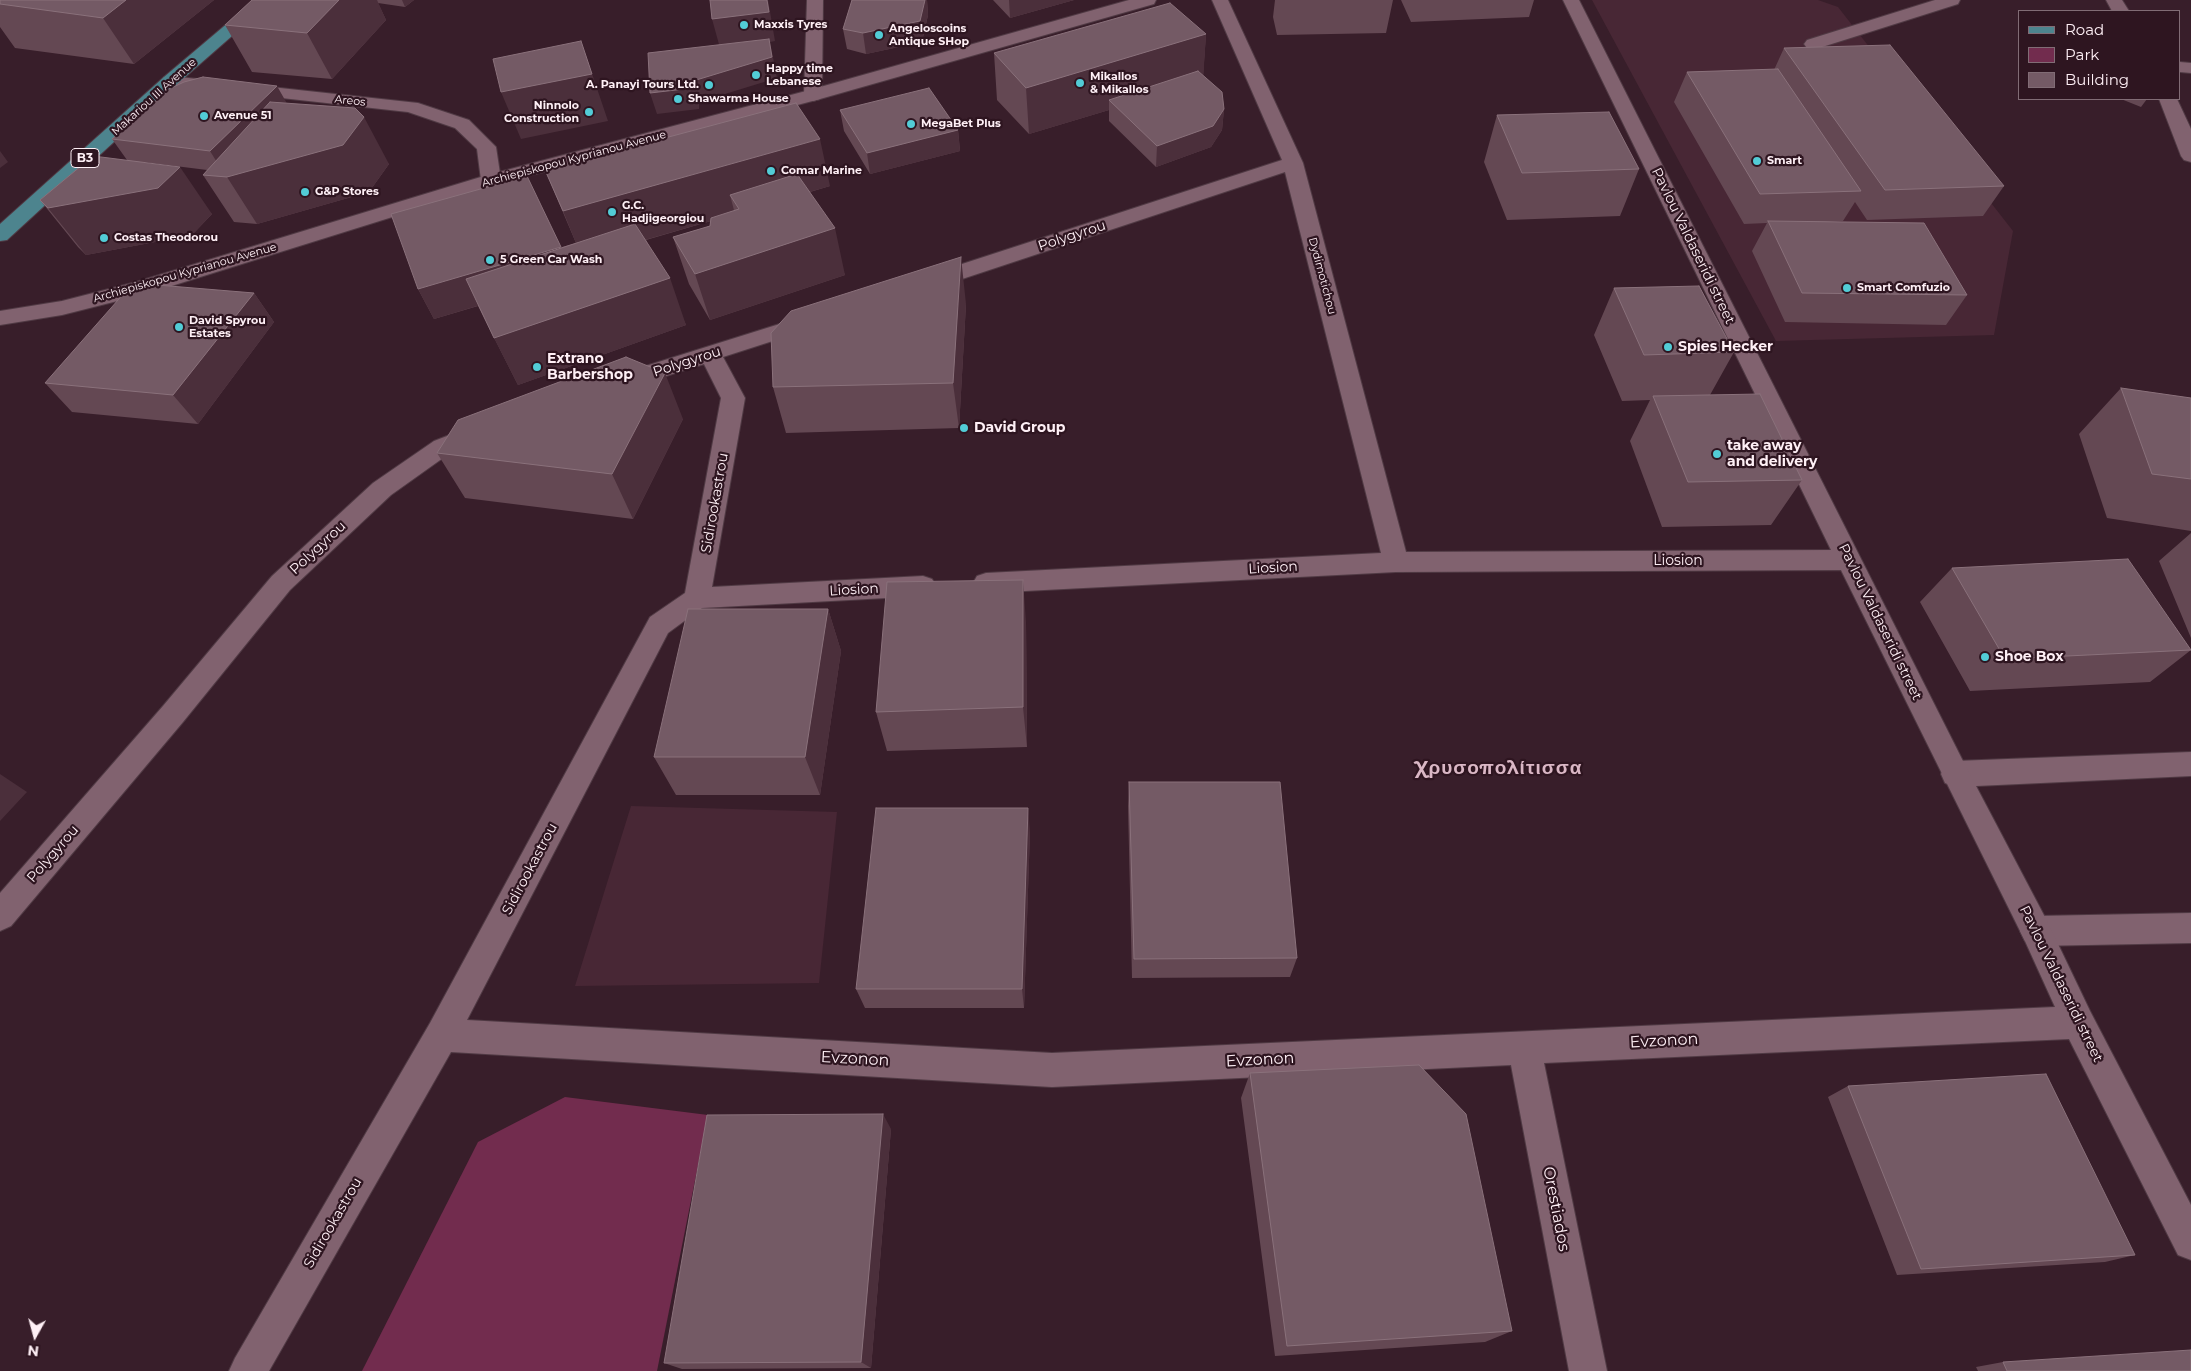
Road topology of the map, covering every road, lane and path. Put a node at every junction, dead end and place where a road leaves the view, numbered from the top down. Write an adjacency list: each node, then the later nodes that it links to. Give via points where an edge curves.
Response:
1 (265, 0): 8 (main road, Makariou III Avenue / B3)
2 (814, 0): 9 (street)
3 (1148, 0): 9 (street, Archiepiskopou Kyprianou Avenue)
4 (1220, 0): 13 (street, Dydimotichou)
5 (1571, 0): 22 (street, Pavlou Valdaseridi street)
6 (1952, 0): 7 (street)
7 (1813, 44)
8 (170, 82): 14 (street, Areos, via 412,107 462,124 486,147); 15 (main road, Makariou III Avenue / B3)
9 (813, 95): 14 (street, Archiepiskopou Kyprianou Avenue)
10 (2169, 100): 11 (street)
11 (2186, 129): 12 (street)
12 (2191, 156)
13 (1293, 163): 16 (street, Polygyrou); 23 (street, Dydimotichou)
14 (491, 180): 17 (street, Archiepiskopou Kyprianou Avenue, via 141,288 62,308)
15 (0, 235)
16 (907, 290)
17 (0, 318)
18 (822, 318): 19 (street, Polygyrou)
19 (710, 354): 20 (street, Polygyrou); 24 (street, Sidirookastrou, via 733,398)
20 (601, 389)
21 (496, 424): 27 (street, Polygyrou, via 442,447 382,489 281,584)
22 (1849, 560): 23 (street, Liosion); 26 (street, Pavlou Valdaseridi street)
23 (1396, 562): 24 (street, Liosion)
24 (698, 598): 31 (street, Sidirookastrou, via 659,625)
25 (2191, 764): 26 (street)
26 (1955, 774): 29 (street, Pavlou Valdaseridi street)
27 (0, 916)
28 (2191, 928): 29 (street)
29 (2036, 931): 30 (street, Pavlou Valdaseridi street)
30 (2078, 1022): 32 (street, Evzonon); 33 (street, Pavlou Valdaseridi street)
31 (442, 1035): 32 (street, Evzonon, via 1052,1070); 34 (street, Sidirookastrou)
32 (1524, 1048): 35 (street, Orestiados)
33 (2191, 1242)
34 (248, 1371)
35 (1588, 1371)

